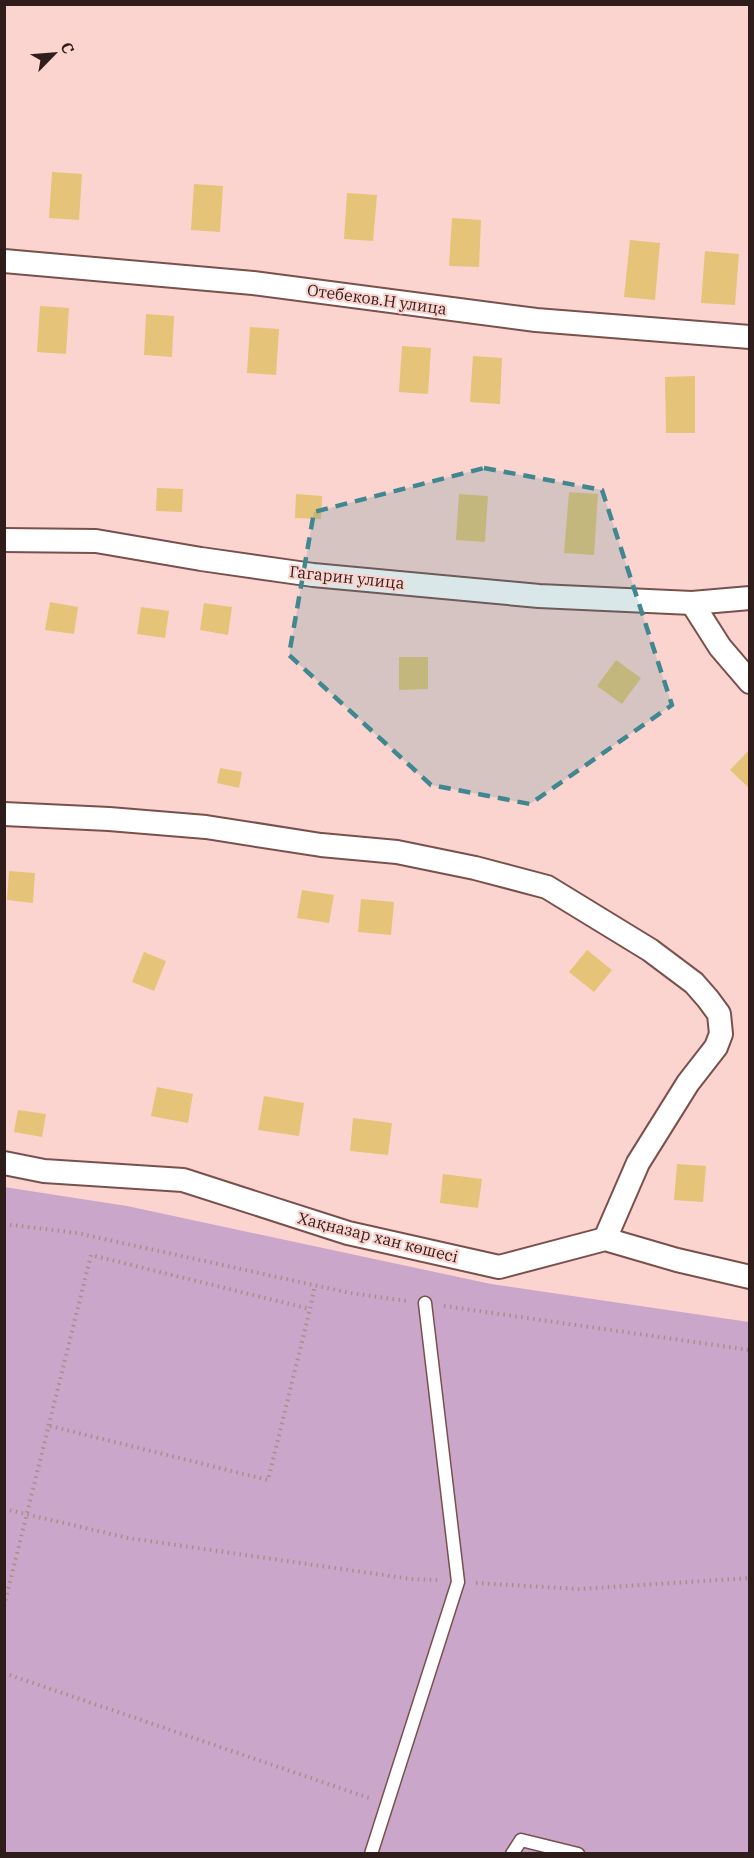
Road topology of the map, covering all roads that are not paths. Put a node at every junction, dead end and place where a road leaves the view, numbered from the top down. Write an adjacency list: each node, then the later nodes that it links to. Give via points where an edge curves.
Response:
1 (4, 261): 2 (street, Отебеков.Н улица, via 253,283 536,320)
2 (750, 338)
3 (4, 540): 5 (street, Гагарин улица, via 96,541 313,575 539,596)
4 (750, 598): 5 (street, Гагарин улица)
5 (692, 603): 6 (street, via 720,647)
6 (750, 682)
7 (4, 814): 9 (street, via 206,827 397,852 475,868 547,887 650,950 694,983 708,999 719,1014 721,1034 638,1163)
8 (4, 1163): 9 (street, Хақназар хан көшесі, via 44,1171 183,1180 348,1233 499,1267)
9 (605, 1239): 10 (street)
10 (750, 1277)
11 (425, 1303): 12 (lane, via 458,1582)
12 (371, 1854)
13 (512, 1854): 14 (lane, via 521,1840)
14 (578, 1854)

